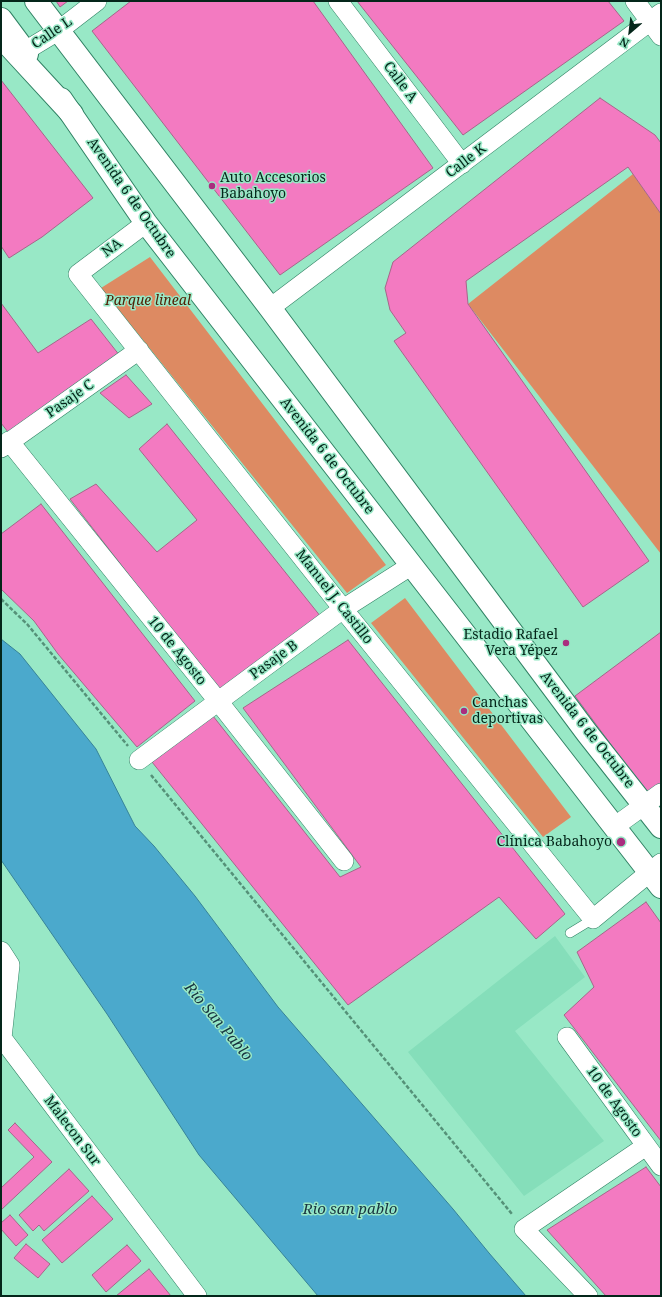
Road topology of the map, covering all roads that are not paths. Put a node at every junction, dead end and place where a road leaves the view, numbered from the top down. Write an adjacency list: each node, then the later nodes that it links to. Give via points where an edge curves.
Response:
1 (36, 1): 7 (main road, Avenida 6 de Octubre)
2 (97, 1): 7 (street, Calle L)
3 (338, 1): 12 (street, Calle A)
4 (635, 1): 5 (street)
5 (655, 17): 8 (street); 12 (street, Calle K)
6 (1, 19): 10 (main road, Avenida 6 de Octubre)
7 (58, 30): 10 (street, Calle L); 15 (main road, Avenida 6 de Octubre)
8 (661, 36)
9 (1, 38): 11 (main road)
10 (25, 51): 11 (main road, Avenida 6 de Octubre)
11 (72, 114): 13 (main road, Avenida 6 de Octubre)
12 (462, 164): 15 (street, Calle K)
13 (146, 223): 14 (street, NA); 18 (main road, Avenida 6 de Octubre)
14 (78, 274): 16 (street, Manuel J. Castillo)
15 (270, 308): 22 (main road, Avenida 6 de Octubre, via 582,726)
16 (139, 350): 17 (street, Pasaje C); 19 (street, Manuel J. Castillo)
17 (5, 445): 20 (street, 10 de Agosto)
18 (412, 565): 19 (street, Pasaje B); 23 (main road, Avenida 6 de Octubre)
19 (343, 609): 20 (street, Pasaje B); 27 (street, Manuel J. Castillo)
20 (218, 701): 21 (street, Pasaje B); 25 (street, 10 de Agosto)
21 (139, 760)
22 (653, 799): 23 (street); 24 (main road, Avenida 6 de Octubre)
23 (614, 827): 26 (main road, Avenida 6 de Octubre)
24 (661, 827)
25 (344, 862)
26 (657, 874): 27 (street)
27 (593, 919): 28 (lane)
28 (570, 933)
29 (1, 951): 31 (street, Malecon Sur, via 10,965)
30 (567, 1037): 32 (street, 10 de Agosto)
31 (1, 1038): 34 (street, Malecon Sur)
32 (646, 1146): 33 (street, 10 de Agosto); 35 (street, via 524,1229)
33 (661, 1166)
34 (197, 1296)
35 (588, 1296)

